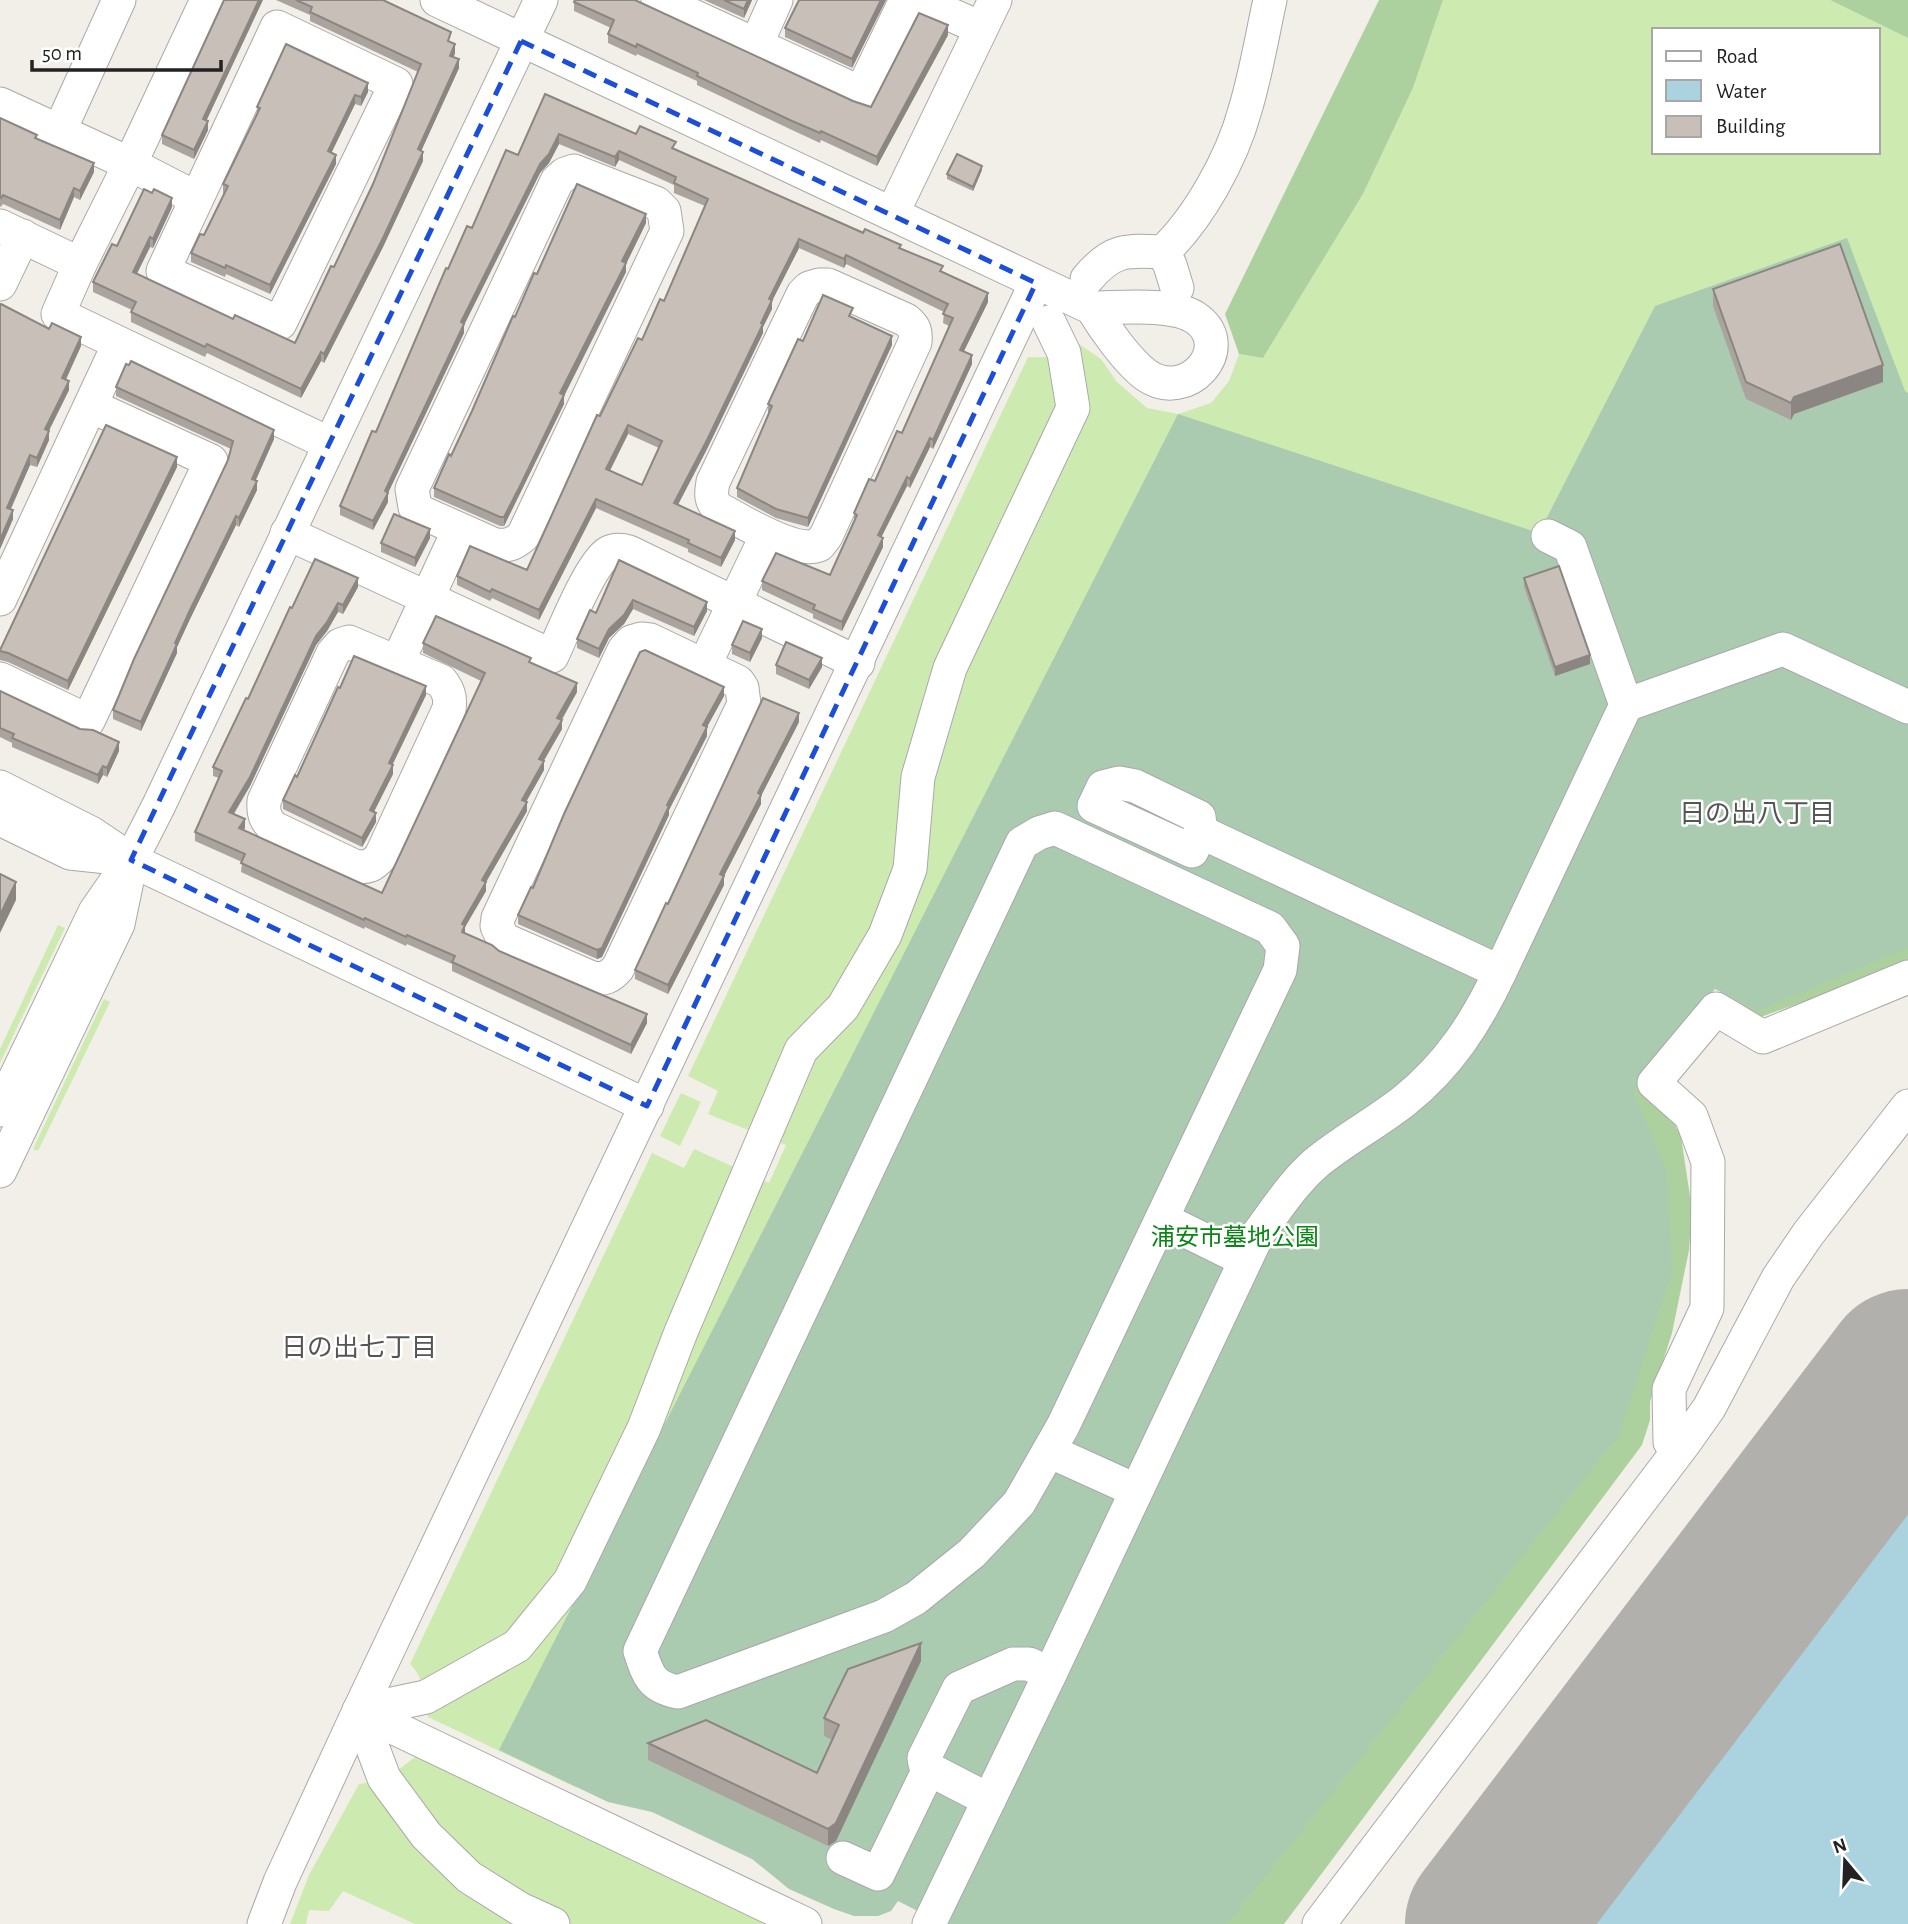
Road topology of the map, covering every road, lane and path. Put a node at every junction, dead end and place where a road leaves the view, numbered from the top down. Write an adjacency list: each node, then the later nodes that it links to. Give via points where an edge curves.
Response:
1 (119, 0): 14 (street)
2 (207, 0): 15 (street)
3 (437, 0): 11 (street)
4 (541, 0): 11 (street)
5 (658, 0): 12 (street)
6 (776, 0): 12 (street)
7 (906, 0): 12 (street, via 861,93)
8 (917, 0): 10 (street)
9 (1270, 0): 19 (street, via 1245,110 1232,146 1211,188)
10 (988, 14): 17 (street)
11 (521, 41): 17 (street); 27 (street)
12 (756, 45)
13 (0, 104): 14 (street)
14 (59, 132): 15 (street)
15 (130, 164): 16 (street); 20 (street)
16 (196, 198): 16 (street, via 163,271 280,323 396,84 278,27)
17 (892, 214): 21 (street)
18 (11, 231): 20 (street); 22 (street)
19 (1163, 252): 21 (street, via 1127,251 1101,262 1089,294); 23 (street)
20 (80, 264): 25 (street, via 58,314)
21 (1036, 283): 36 (street)
22 (0, 284)
23 (1177, 288)
24 (1049, 322): 57 (street, via 1064,353 1073,408 950,668 918,777 910,869 885,935 843,1007 801,1050 645,1427 570,1581 517,1646 426,1697)
25 (119, 344): 26 (street); 27 (street)
26 (91, 406): 32 (street); 38 (street, via 211,461 88,721)
27 (330, 444): 29 (street)
28 (459, 530): 28 (street, via 415,507 412,489 557,181 574,171 656,203 664,211 667,231 523,536 506,546 495,545); 33 (street)
29 (287, 533): 33 (street); 44 (street)
30 (767, 535): 30 (street, via 714,505 710,494 803,294 809,288 828,285 906,320 913,325 915,342 826,536 818,545 804,549); 34 (street)
31 (1548, 536): 39 (street, via 1570,547)
32 (0, 599)
33 (426, 599): 34 (street, via 552,656 596,566 610,551 629,552); 35 (street)
34 (734, 604): 36 (street); 37 (street)
35 (398, 661): 35 (street, via 441,681 447,689 449,709 381,856 374,864 354,866 274,828 267,822 264,801 340,645 349,642)
36 (858, 663): 47 (street)
37 (704, 666): 37 (street, via 738,682 744,704 618,968 610,976 592,978 503,939 498,918 624,650 631,642 650,640)
38 (0, 679)
39 (1626, 705): 40 (street, via 1783,649); 45 (street)
40 (1908, 707)
41 (0, 787): 44 (street, via 91,833)
42 (0, 819): 44 (street, via 70,853)
43 (1201, 832): 45 (street)
44 (131, 860): 47 (street); 49 (street, via 95,912); 50 (street, via 118,924)
45 (1500, 972): 52 (street, via 1464,1039 1404,1101 1314,1165 1258,1234)
46 (1908, 977): 53 (street, via 1763,1037 1716,1009 1654,1083 1691,1116 1708,1162 1707,1308 1669,1389)
47 (647, 1106): 57 (street)
48 (1908, 1106): 65 (street, via 1785,1267 1709,1408 1685,1442)
49 (0, 1110)
50 (0, 1171)
51 (1162, 1219): 52 (street); 54 (street); 54 (street, via 1280,970 1283,946 1270,928 1055,828 1021,843 640,1651 649,1676 663,1689 678,1692 884,1616 916,1598 972,1553 1019,1503)
52 (1245, 1260): 55 (street)
53 (1670, 1442)
54 (1049, 1451): 55 (street)
55 (1135, 1490): 56 (street)
56 (1050, 1674): 58 (street, via 1029,1664 1013,1664 959,1688 925,1758); 59 (street)
57 (359, 1711): 61 (street); 62 (street, via 384,1778 426,1835 469,1877); 63 (street)
58 (929, 1769): 59 (street); 60 (street, via 878,1874)
59 (989, 1800): 64 (street)
60 (843, 1858)
61 (264, 1924)
62 (554, 1924)
63 (805, 1924)
64 (929, 1924)
65 (1319, 1924)

